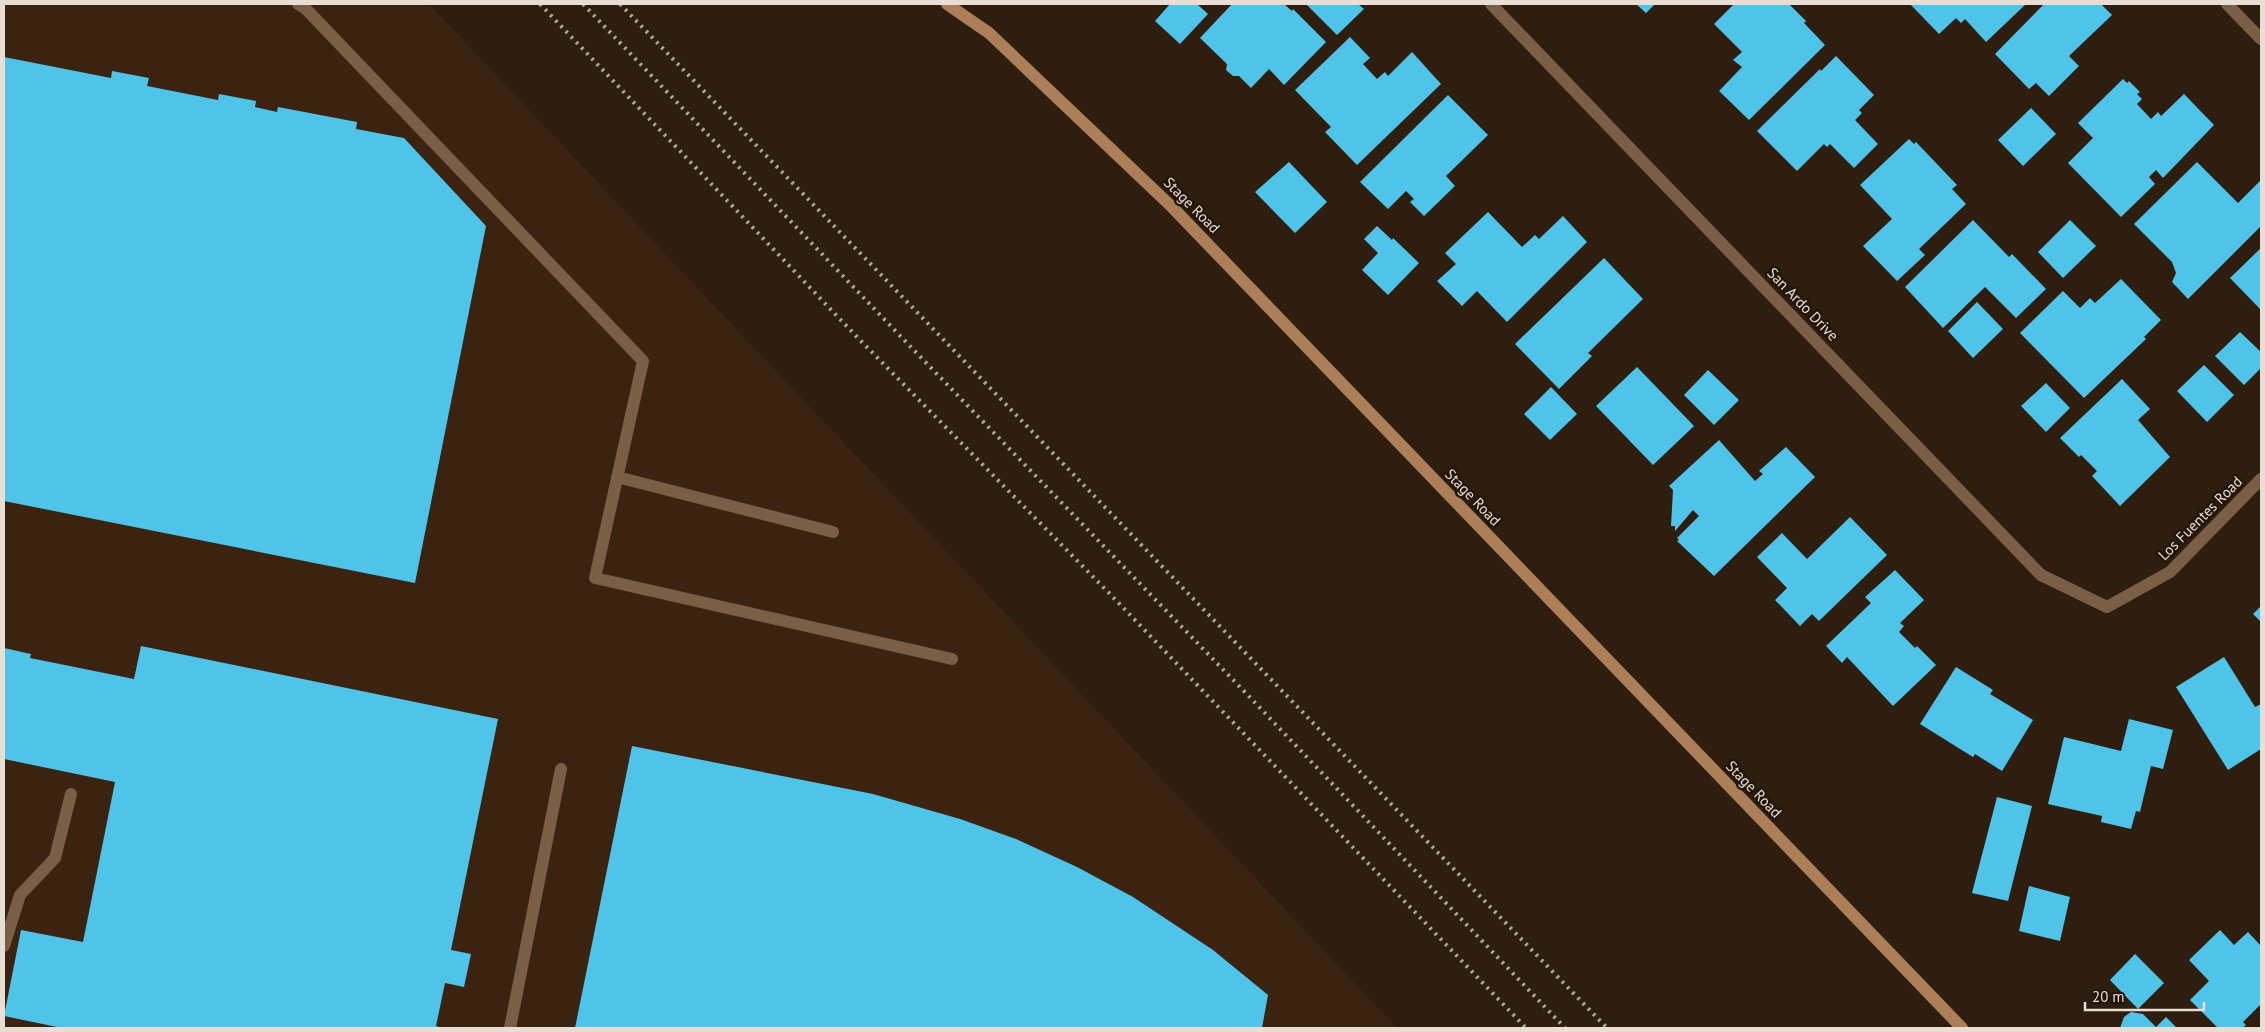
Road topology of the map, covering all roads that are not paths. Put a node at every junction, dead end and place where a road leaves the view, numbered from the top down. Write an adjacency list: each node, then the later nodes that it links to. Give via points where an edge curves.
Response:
1 (298, 4): 6 (street, via 643,361)
2 (947, 4): 15 (main road, Stage Road, via 990,34 1172,207)
3 (1491, 4): 9 (street, San Ardo Drive, via 2041,575)
4 (2227, 4): 5 (street)
5 (2261, 39)
6 (617, 477): 8 (street); 10 (street, via 595,578)
7 (2261, 479): 9 (street, Los Fuentes Road, via 2170,572)
8 (834, 532)
9 (2107, 607)
10 (952, 659)
11 (561, 769): 14 (street)
12 (71, 794): 13 (street, via 55,858 20,895)
13 (4, 946)
14 (510, 1028)
15 (1962, 1028)

